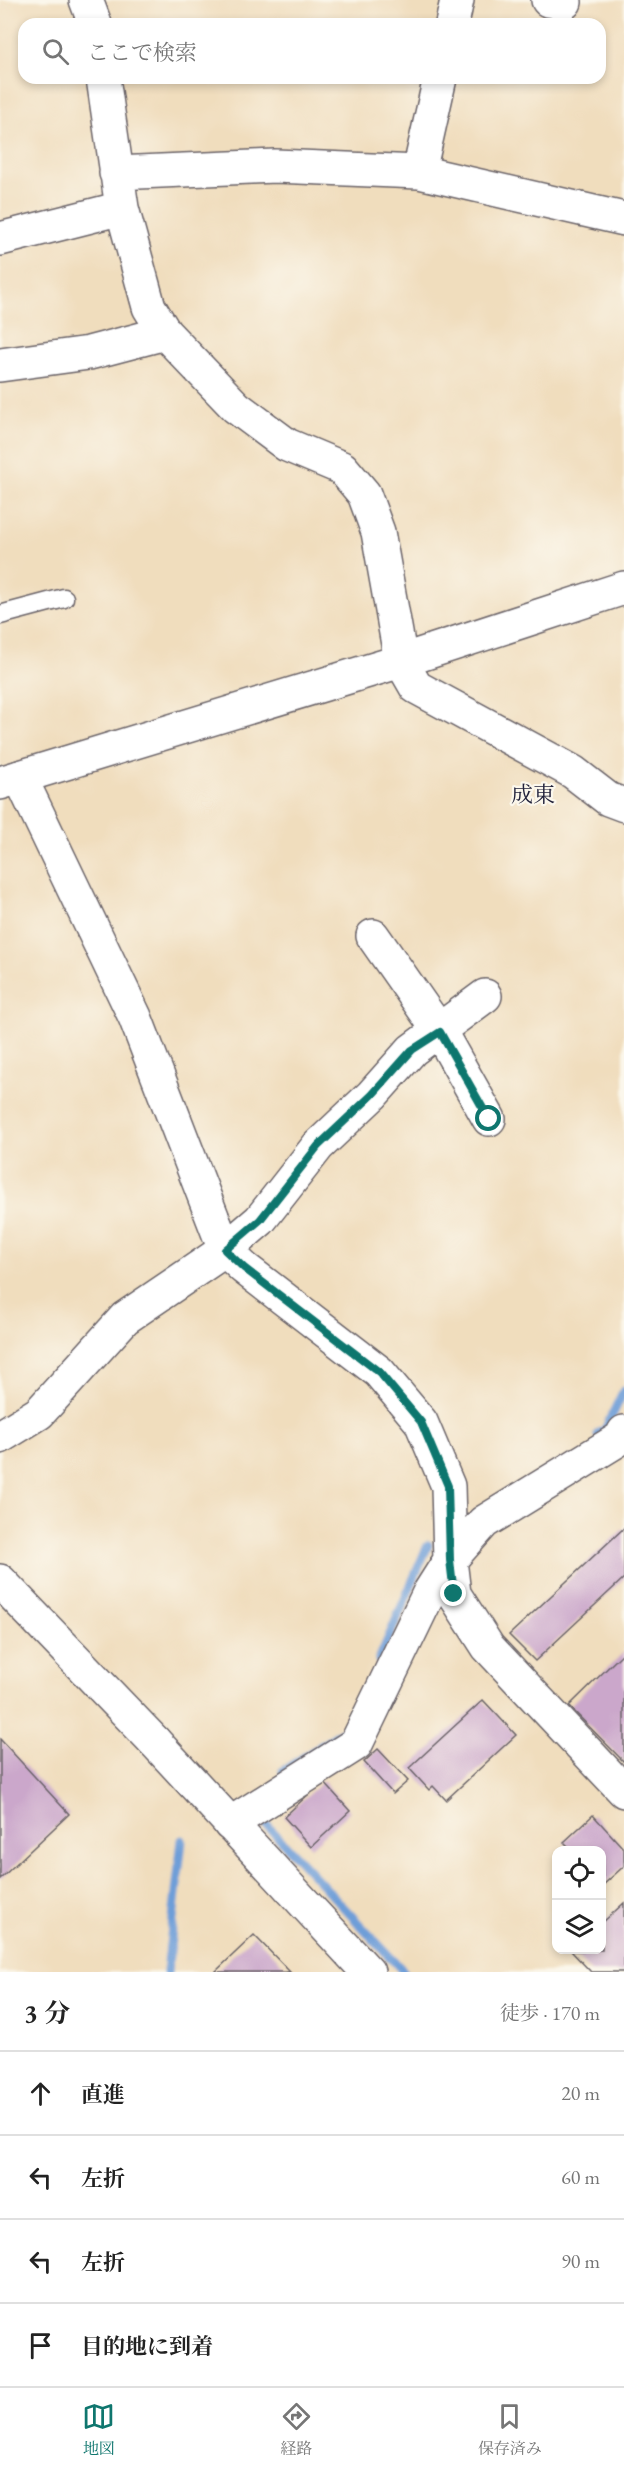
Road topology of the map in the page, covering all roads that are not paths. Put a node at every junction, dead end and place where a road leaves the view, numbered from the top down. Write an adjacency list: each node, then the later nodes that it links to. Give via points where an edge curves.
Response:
1 (86, 0): 3 (street)
2 (458, 0): 4 (street)
3 (93, 18)
4 (454, 18)
5 (104, 84): 8 (street)
6 (439, 84): 7 (street)
7 (419, 172): 8 (street, via 275,166); 10 (street)
8 (116, 173): 9 (street)
9 (122, 208): 11 (street); 12 (street, via 149,307)
10 (624, 219)
11 (0, 239)
12 (165, 333): 13 (street, via 89,352); 17 (street, via 236,406 287,444 342,468 364,494 378,532)
13 (0, 364)
14 (624, 588): 17 (street)
15 (64, 598): 16 (lane)
16 (0, 615)
17 (401, 660): 18 (street); 19 (street, via 416,687 573,772 608,799)
18 (10, 780): 24 (street, via 135,1017)
19 (624, 806)
20 (373, 936): 22 (street)
21 (485, 996): 22 (street)
22 (440, 1032): 23 (street); 24 (street, via 412,1050 318,1146 260,1220)
23 (489, 1119)
24 (225, 1250): 26 (street, via 125,1318 39,1413); 27 (street, via 379,1372 421,1422 448,1486)
25 (624, 1432): 27 (street, via 621,1438 484,1522)
26 (0, 1437)
27 (450, 1560): 29 (street, via 454,1594 488,1647); 30 (street, via 429,1593 356,1744)
28 (0, 1581): 30 (street)
29 (624, 1791)
30 (230, 1824): 31 (street)
31 (362, 1970)

